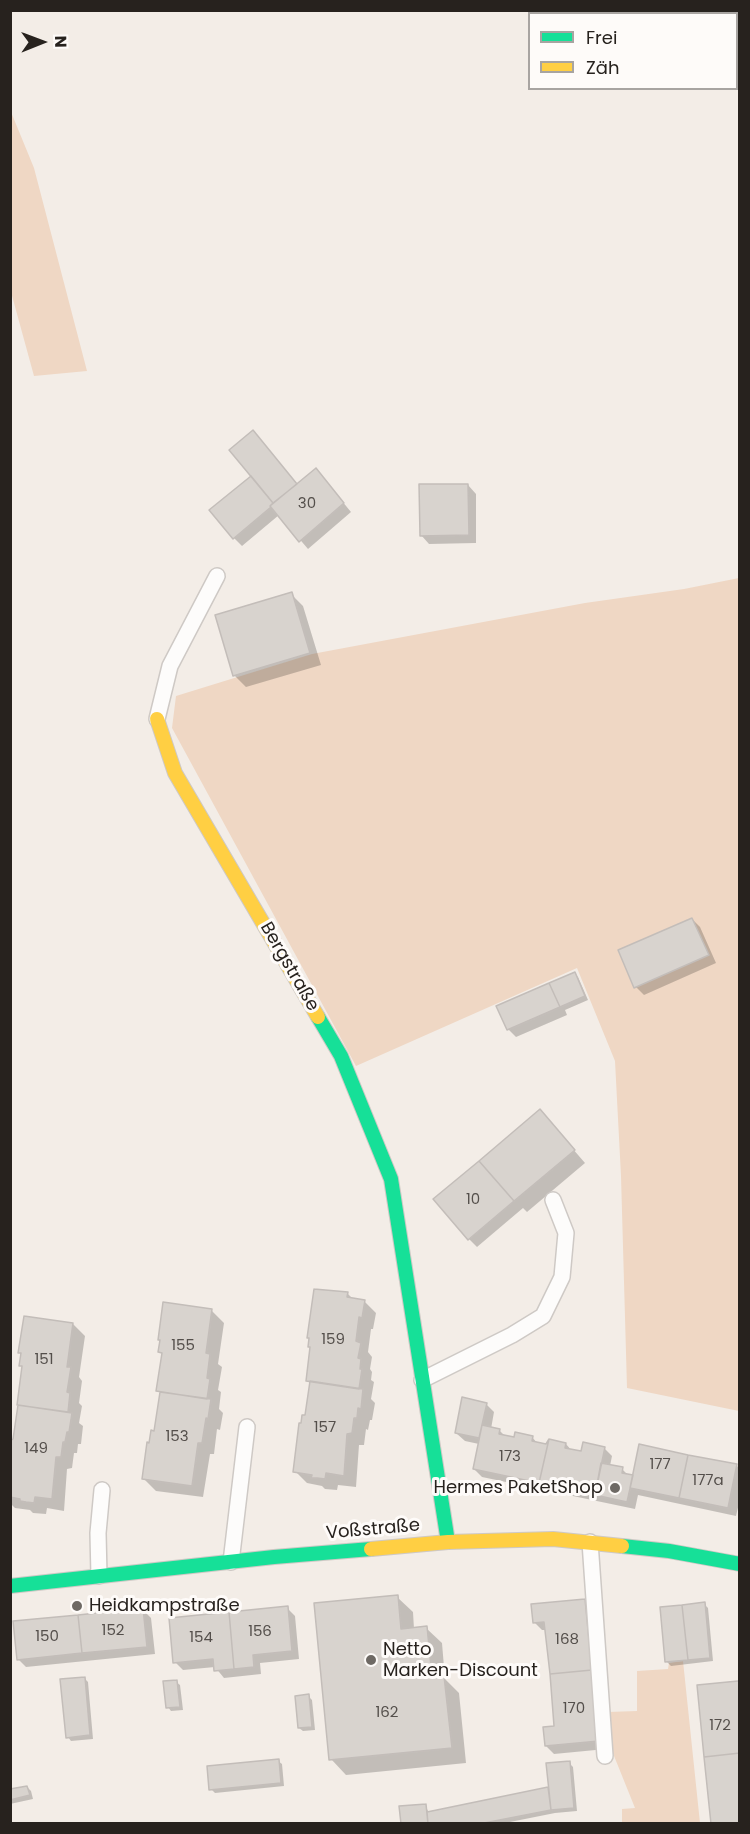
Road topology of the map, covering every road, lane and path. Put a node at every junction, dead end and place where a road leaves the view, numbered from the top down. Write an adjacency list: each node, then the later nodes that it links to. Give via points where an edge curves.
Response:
1 (217, 576): 2 (lane, Bergstraße, via 170,666)
2 (157, 719): 4 (street, Bergstraße, via 175,773 341,1056 375,1137 391,1179)
3 (553, 1200): 4 (lane, via 566,1233 562,1277 543,1316)
4 (422, 1380): 7 (street, Bergstraße)
5 (247, 1427): 9 (lane)
6 (102, 1490): 11 (lane)
7 (448, 1542): 8 (street, Voßstraße); 9 (street, Voßstraße)
8 (590, 1542): 10 (street, Voßstraße); 13 (lane)
9 (231, 1562): 11 (street, Voßstraße)
10 (740, 1564)
11 (99, 1576): 12 (street, Voßstraße)
12 (10, 1586)
13 (605, 1756)

